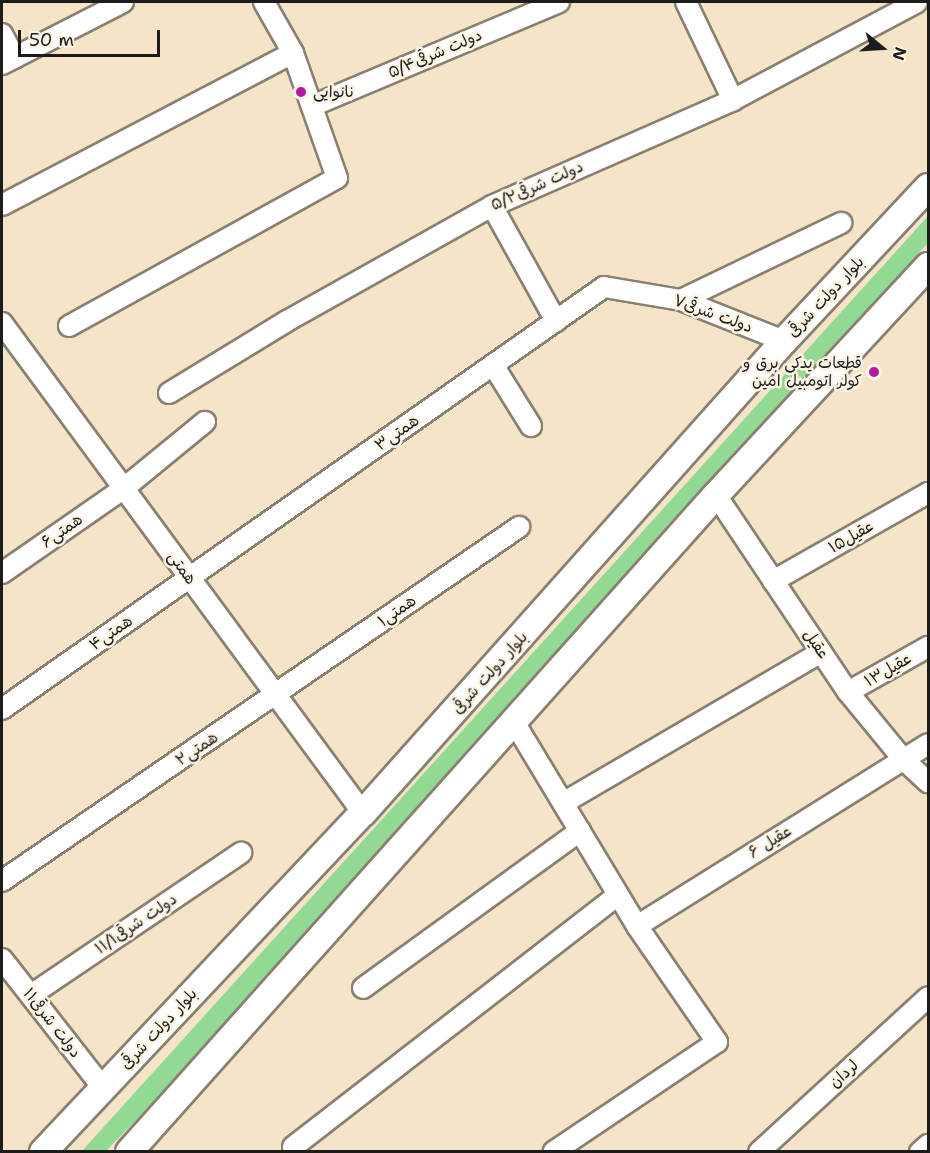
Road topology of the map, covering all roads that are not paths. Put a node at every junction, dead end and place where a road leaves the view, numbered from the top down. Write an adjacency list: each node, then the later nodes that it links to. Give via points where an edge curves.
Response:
1 (123, 2): 8 (street)
2 (264, 2): 7 (street)
3 (559, 2): 10 (street, ۵/۴دولت شرقی)
4 (686, 2): 9 (street)
5 (917, 2): 9 (street, ۵/۲دولت شرقی)
6 (2, 34): 8 (street)
7 (293, 53): 10 (street); 12 (street)
8 (8, 61)
9 (733, 100): 13 (street, ۵/۲دولت شرقی)
10 (312, 106): 20 (street, via 337,178)
11 (928, 187): 21 (main road, بلوار دولت شرقی)
12 (2, 205)
13 (492, 206): 18 (street); 23 (street, ۵/۲دولت شرقی, via 287,321)
14 (841, 223): 17 (street)
15 (928, 269): 28 (main road)
16 (604, 287): 17 (street, ۷دولت شرقی); 18 (street, ۳همتی)
17 (681, 300): 21 (street, ۷دولت شرقی)
18 (556, 321): 22 (street, ۳همتی)
19 (2, 323): 26 (street, همتی)
20 (69, 326)
21 (784, 341): 43 (main road, بلوار دولت شرقی)
22 (493, 365): 25 (street); 31 (street, ۳همتی)
23 (169, 393)
24 (206, 422): 26 (street, ۶همتی)
25 (531, 426)
26 (123, 489): 30 (street, ۶همتی); 31 (street, همتی)
27 (928, 493): 32 (street, عقیل۱۵)
28 (716, 495): 32 (street, عقیل); 38 (main road)
29 (519, 526): 36 (street, ۱همتی)
30 (2, 573)
31 (190, 578): 36 (street, همتی); 37 (street, ۴همتی)
32 (773, 581): 34 (street, عقیل)
33 (928, 647): 35 (street, عقیل۱۳)
34 (821, 652): 35 (street, عقیل); 42 (street)
35 (848, 692): 40 (street, عقیل)
36 (276, 696): 43 (street, همتی); 46 (street, ۲همتی)
37 (2, 709)
38 (514, 722): 42 (street); 57 (main road)
39 (928, 744): 40 (street, عقیل ۶)
40 (903, 759): 41 (street, عقیل); 48 (street, عقیل ۶)
41 (928, 782)
42 (563, 803): 44 (street)
43 (363, 813): 53 (main road, بلوار دولت شرقی)
44 (580, 831): 47 (street); 50 (street)
45 (242, 853): 51 (street, ۱۱/۱دولت شرقی)
46 (2, 882)
47 (618, 895): 48 (street); 55 (street)
48 (637, 926): 58 (street, via 717,1042)
49 (2, 958): 51 (street, ۱۱دولت شرقی)
50 (363, 988)
51 (31, 995): 53 (street, ۱۱دولت شرقی)
52 (928, 997): 59 (street, لردان)
53 (103, 1088): 56 (main road, بلوار دولت شرقی)
54 (928, 1145): 60 (street)
55 (293, 1147)
56 (43, 1152)
57 (129, 1152)
58 (553, 1152)
59 (759, 1152)
60 (920, 1152)

